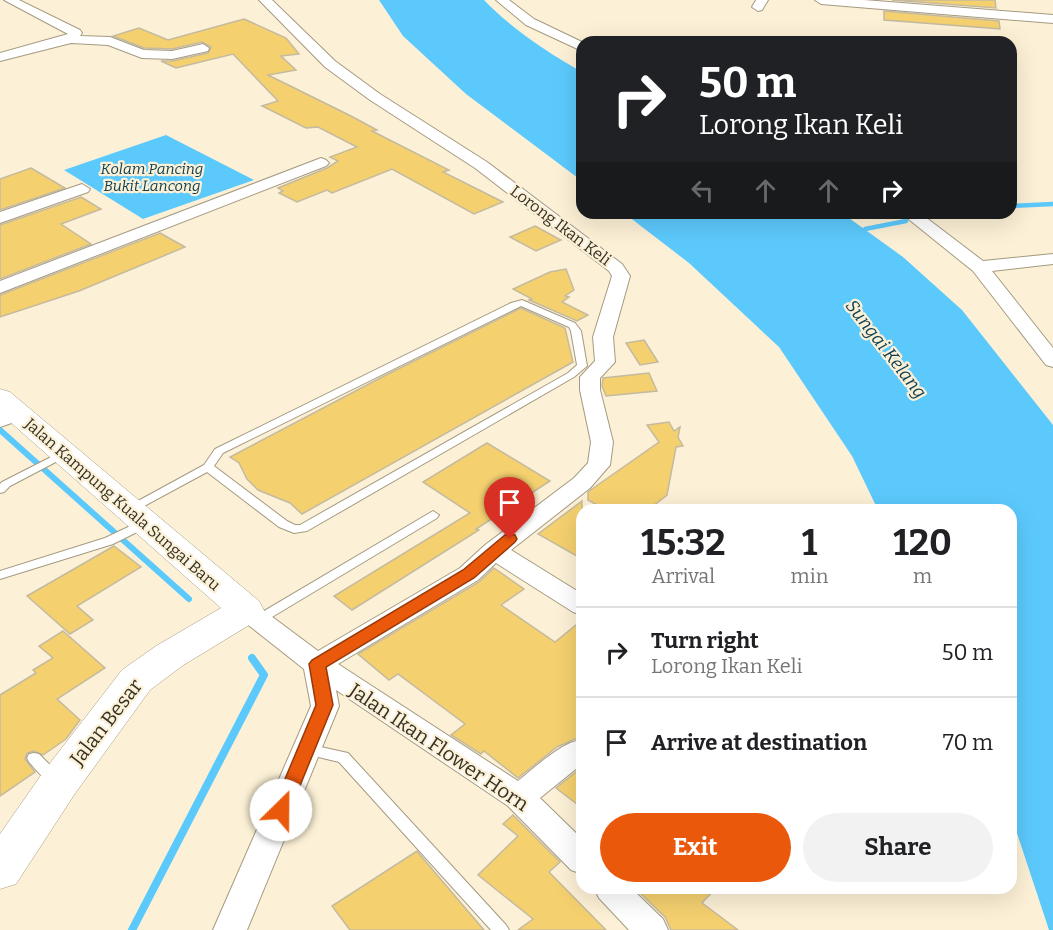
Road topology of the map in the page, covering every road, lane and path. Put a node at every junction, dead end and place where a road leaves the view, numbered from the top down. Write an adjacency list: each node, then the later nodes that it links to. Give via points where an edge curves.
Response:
1 (11, 0): 8 (street, via 76,33)
2 (265, 0): 28 (street, Lorong Ikan Keli, via 330,64 482,165 616,268 621,276 603,337 604,362 590,376 602,442 599,465 582,483)
3 (502, 0): 9 (street, via 530,22)
4 (821, 0): 5 (street)
5 (1019, 16): 6 (street); 7 (street)
6 (1053, 19)
7 (1020, 30)
8 (71, 39): 10 (street, via 110,41 142,54 172,55); 11 (street)
9 (576, 44)
10 (203, 48)
11 (0, 57)
12 (321, 163): 20 (street)
13 (82, 189): 14 (street)
14 (0, 218)
15 (917, 219): 18 (street)
16 (88, 242): 19 (street)
17 (1053, 260): 18 (street)
18 (980, 267): 21 (street)
19 (0, 274)
20 (0, 287)
21 (1053, 361)
22 (5, 413): 23 (street, Jalan Kampung Kuala Sungai Baru)
23 (53, 459): 25 (lane); 27 (street, Jalan Kampung Kuala Sungai Baru)
24 (208, 467): 24 (lane, via 219,451 514,304 522,303 572,325 576,331 582,366 571,375 303,528 294,530 283,524); 27 (lane)
25 (0, 490)
26 (433, 515): 31 (lane)
27 (132, 525): 29 (lane); 31 (street, Jalan Kampung Kuala Sungai Baru)
28 (494, 551): 30 (street); 32 (street, Lorong Ikan Keli, via 469,574)
29 (0, 575)
30 (576, 602)
31 (252, 615): 32 (street); 37 (street, Jalan Besar, via 169,656 136,680 47,770)
32 (317, 664): 33 (street, via 325,705); 35 (street, Jalan Ikan Flower Horn)
33 (307, 749): 39 (street); 40 (lane, via 343,757)
34 (576, 753): 35 (street)
35 (519, 796): 36 (street, Jalan Ikan Flower Horn)
36 (576, 854)
37 (0, 870)
38 (616, 894): 41 (street)
39 (230, 930)
40 (501, 930)
41 (651, 930)

